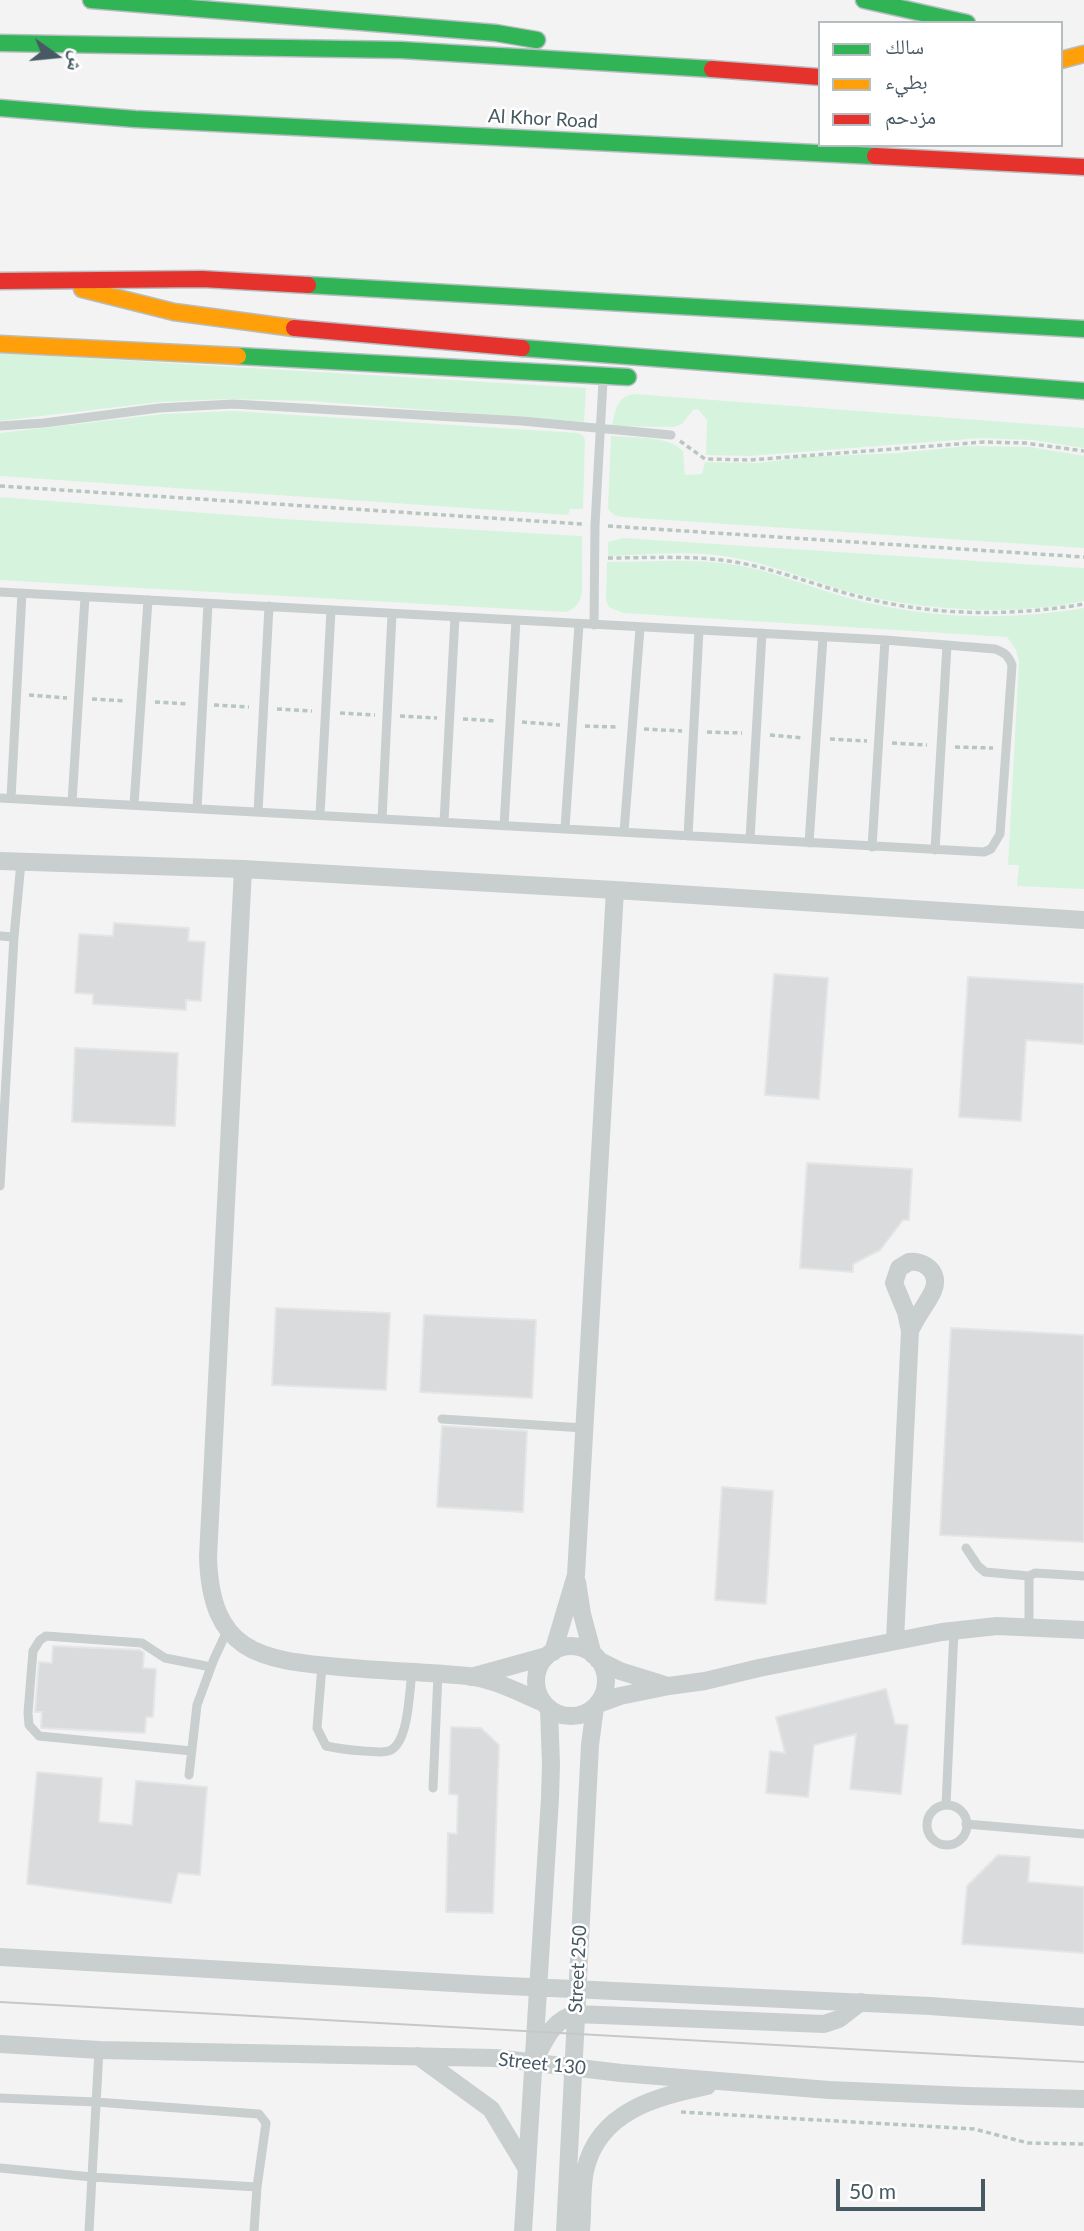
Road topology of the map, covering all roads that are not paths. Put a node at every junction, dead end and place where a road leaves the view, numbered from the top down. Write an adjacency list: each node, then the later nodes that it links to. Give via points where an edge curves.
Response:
1 (91, 0): 8 (highway, via 496,33 534,39)
2 (863, 0): 3 (highway)
3 (958, 21)
4 (0, 43): 8 (highway, via 401,50)
5 (1063, 47): 6 (highway)
6 (1084, 53): 7 (highway)
7 (1063, 59)
8 (605, 61): 9 (highway)
9 (818, 76)
10 (0, 108): 11 (highway, Al Khor Road)
11 (1084, 167)
12 (0, 281): 13 (highway)
13 (60, 282): 14 (highway, via 202,279); 16 (highway, via 198,318)
14 (1084, 329)
15 (0, 344): 17 (highway)
16 (726, 365): 18 (highway); 20 (highway)
17 (603, 376): 19 (highway); 22 (lane)
18 (679, 376)
19 (641, 378)
20 (1084, 391)
21 (0, 426): 22 (lane, via 233,404)
22 (599, 429): 23 (lane); 35 (lane)
23 (671, 435)
24 (0, 592): 25 (lane)
25 (23, 593): 26 (lane); 43 (lane)
26 (85, 597): 27 (lane); 44 (lane)
27 (148, 600): 28 (lane); 45 (lane)
28 (208, 604): 29 (lane); 46 (lane)
29 (269, 606): 30 (lane); 47 (lane)
30 (331, 610): 31 (lane); 48 (lane)
31 (392, 614): 32 (lane); 49 (lane)
32 (455, 617): 33 (lane); 50 (lane)
33 (516, 620): 34 (lane); 51 (lane)
34 (579, 624): 35 (lane); 52 (lane)
35 (594, 625): 36 (lane)
36 (640, 628): 37 (lane); 53 (lane)
37 (699, 630): 38 (lane); 54 (lane)
38 (762, 633): 39 (lane); 55 (lane)
39 (823, 637): 40 (lane); 56 (lane)
40 (885, 640): 41 (lane); 57 (lane)
41 (947, 645): 58 (lane); 58 (lane, via 1003,652 1012,665 997,841 984,852)
42 (0, 798): 43 (lane)
43 (11, 798): 44 (lane)
44 (72, 802): 45 (lane)
45 (134, 805): 46 (lane)
46 (197, 809): 47 (lane)
47 (258, 812): 48 (lane)
48 (320, 815): 49 (lane)
49 (382, 819): 50 (lane)
50 (444, 822): 51 (lane)
51 (504, 826): 52 (lane)
52 (565, 828): 53 (lane)
53 (624, 832): 54 (lane)
54 (688, 836): 55 (lane)
55 (750, 839): 56 (lane)
56 (809, 843): 57 (lane)
57 (872, 847): 58 (lane)
58 (935, 850)
59 (0, 861): 60 (street)
60 (21, 862): 61 (street); 65 (lane)
61 (243, 869): 62 (street); 79 (street, via 208,1557 212,1596)
62 (615, 890): 63 (street); 73 (street)
63 (1084, 920)
64 (0, 936): 65 (lane)
65 (14, 937): 67 (lane)
66 (0, 998): 67 (lane)
67 (12, 999): 68 (lane)
68 (3, 1067): 69 (lane)
69 (1, 1129): 70 (lane)
70 (0, 1186)
71 (910, 1331): 82 (street)
72 (442, 1419): 73 (lane)
73 (584, 1428): 75 (street)
74 (966, 1548): 76 (lane, via 985,1572)
75 (576, 1575): 83 (street); 84 (street)
76 (1029, 1576): 77 (lane); 78 (lane)
77 (1084, 1576)
78 (1029, 1627): 80 (street); 81 (street)
79 (228, 1629): 85 (street, via 263,1656); 86 (lane)
80 (954, 1630): 82 (street); 96 (lane)
81 (1084, 1630)
82 (895, 1640): 90 (street)
83 (550, 1654): 84 (street, via 574,1647); 89 (street); 91 (street, via 537,1676)
84 (596, 1658): 90 (street, via 620,1671); 92 (street, via 606,1680)
85 (323, 1666): 87 (street); 87 (lane, via 317,1728 326,1746 342,1750 392,1749 405,1723)
86 (211, 1667): 93 (lane, via 197,1705); 93 (lane, via 164,1658 142,1643 46,1636 33,1651 28,1713 29,1725 39,1736)
87 (412, 1672): 88 (street)
88 (439, 1674): 89 (street); 95 (lane)
89 (471, 1677): 91 (street)
90 (669, 1686): 92 (street)
91 (546, 1705): 92 (street, via 562,1715 576,1716); 100 (street, Street 250, via 550,1787)
92 (597, 1705): 101 (street, Street 250, via 590,1745)
93 (192, 1751): 94 (lane)
94 (189, 1775)
95 (433, 1788)
96 (946, 1805): 97 (lane, via 960,1810); 97 (lane, via 928,1819 934,1840 955,1843 962,1838)
97 (966, 1824): 98 (lane)
98 (1084, 1835)
99 (0, 1957): 100 (street)
100 (538, 1986): 101 (street); 108 (street, Street 250)
101 (578, 1987): 102 (street); 103 (street, Street 250)
102 (861, 2002): 103 (street, via 824,2024); 104 (street)
103 (576, 2014): 108 (street, via 550,2031); 109 (street, Street 250)
104 (1084, 2017)
105 (0, 2044): 106 (street, Street 130)
106 (99, 2050): 107 (street, Street 130); 113 (lane)
107 (418, 2056): 108 (street, Street 130); 114 (street, via 491,2109)
108 (534, 2062): 109 (street, Street 130); 114 (street, Street 250)
109 (574, 2067): 110 (street, Street 130); 121 (street, Street 250)
110 (724, 2082): 112 (street, Street 130); 122 (street, via 646,2102 615,2121 599,2140 585,2171)
111 (0, 2098): 113 (lane)
112 (1084, 2099)
113 (96, 2102): 116 (lane); 117 (lane, via 259,2114 266,2123)
114 (526, 2167): 120 (street, Street 250)
115 (0, 2168): 116 (lane)
116 (92, 2177): 117 (lane); 118 (lane)
117 (257, 2188): 119 (lane)
118 (89, 2231)
119 (254, 2231)
120 (523, 2231)
121 (565, 2231)
122 (581, 2231)

